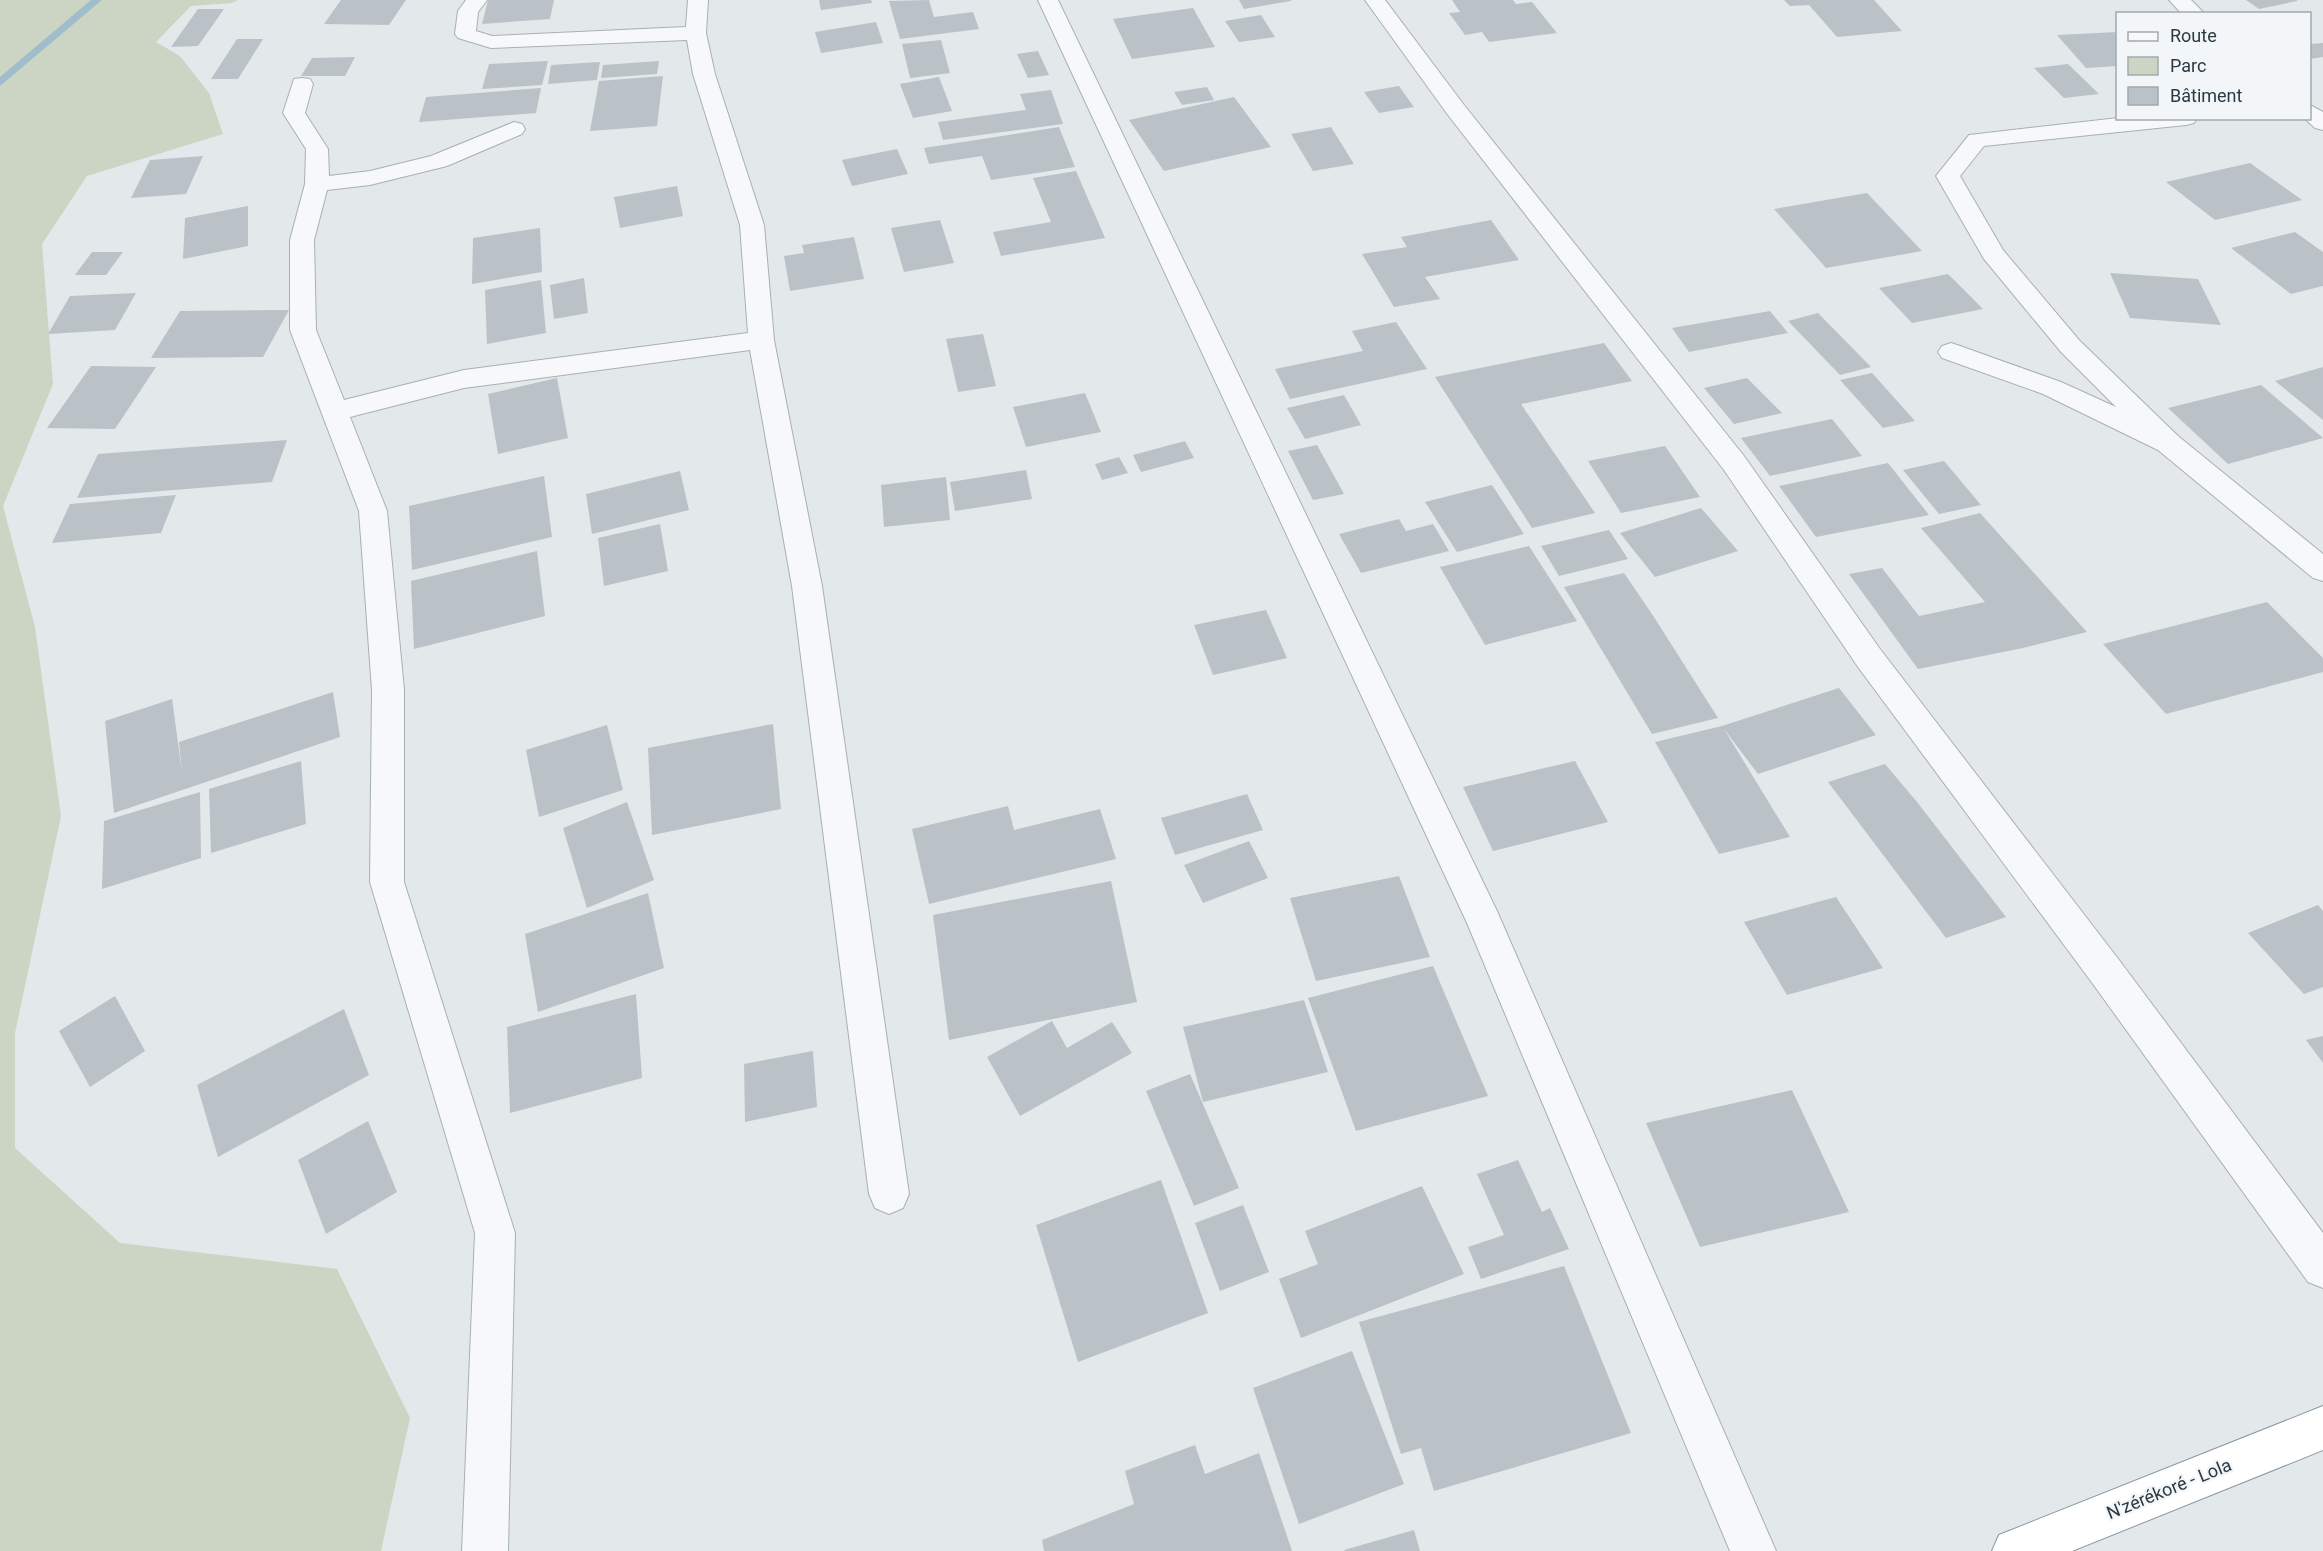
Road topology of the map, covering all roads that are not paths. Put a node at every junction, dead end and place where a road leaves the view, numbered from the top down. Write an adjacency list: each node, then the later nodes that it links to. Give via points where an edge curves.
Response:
1 (477, 0): 7 (street, via 468,11 465,34 491,42)
2 (698, 0): 7 (street)
3 (1048, 0): 23 (street, via 1484,922)
4 (1375, 0): 20 (street, via 1456,110 1734,463 1869,658)
5 (2179, 0): 6 (street)
6 (2193, 12)
7 (696, 33): 14 (street, via 704,74 752,225)
8 (302, 84): 13 (street, via 294,113 317,149)
9 (2311, 113): 11 (street)
10 (2167, 120): 17 (street, via 1977,140 1948,176 2000,262 2070,346)
11 (2323, 123)
12 (514, 129): 13 (street, via 439,162 370,178)
13 (317, 184): 16 (street, via 302,240 303,330)
14 (761, 340): 16 (street, via 464,379); 19 (street, via 807,586)
15 (1951, 352): 17 (street, via 2052,388)
16 (334, 412): 22 (street, via 373,511 388,690 387,882 495,1233)
17 (2168, 443): 18 (street)
18 (2323, 570)
19 (890, 1194)
20 (2323, 1267)
21 (2323, 1428): 24 (highway, N'zérékoré - Lola)
22 (485, 1551)
23 (1753, 1551)
24 (2015, 1551)

